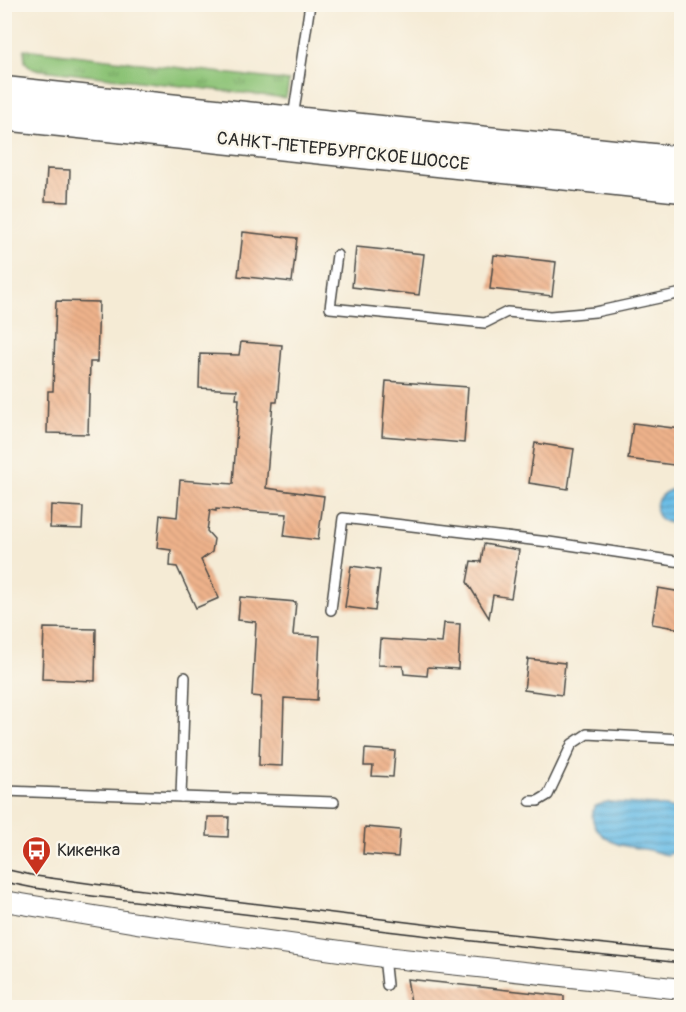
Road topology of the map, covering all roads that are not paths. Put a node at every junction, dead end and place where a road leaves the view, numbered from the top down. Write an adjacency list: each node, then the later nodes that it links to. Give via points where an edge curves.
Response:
1 (310, 4): 4 (lane)
2 (4, 92): 4 (main road, САНКТ-ПЕТЕРБУРГСКОЕ ШОССЕ)
3 (4, 115): 6 (main road, САНКТ-ПЕТЕРБУРГСКОЕ ШОССЕ)
4 (292, 122): 5 (main road, САНКТ-ПЕТЕРБУРГСКОЕ ШОССЕ)
5 (681, 162)
6 (681, 187)
7 (337, 255): 8 (lane, via 330,308 485,323 507,312 550,316 596,312)
8 (681, 293)
9 (681, 562): 10 (lane, via 344,518)
10 (331, 610)
11 (185, 677): 14 (lane)
12 (681, 739): 15 (lane, via 587,734 572,744 548,795)
13 (4, 791): 14 (lane)
14 (181, 797): 16 (lane)
15 (530, 801)
16 (334, 802)
17 (4, 901): 18 (street)
18 (384, 957): 19 (lane); 20 (street)
19 (387, 985)
20 (681, 988)

